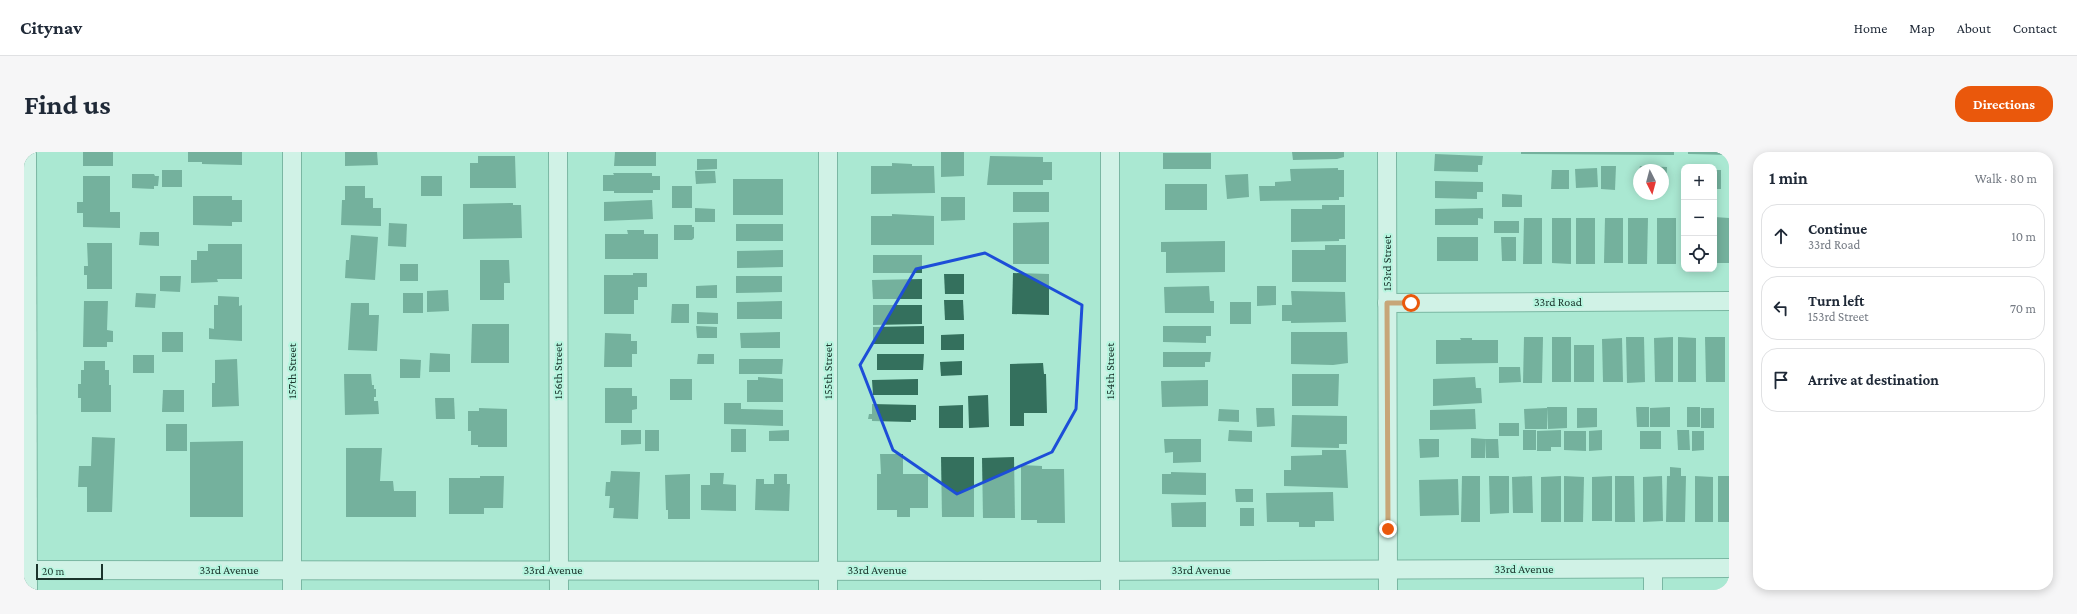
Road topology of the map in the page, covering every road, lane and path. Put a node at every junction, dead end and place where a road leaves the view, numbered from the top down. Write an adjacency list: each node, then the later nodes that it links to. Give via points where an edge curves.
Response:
1 (27, 152): 11 (street)
2 (292, 152): 12 (street, 157th Street)
3 (558, 152): 13 (street, 156th Street)
4 (828, 152): 14 (street, 155th Street)
5 (1110, 152): 15 (street, 154th Street)
6 (1387, 152): 8 (street, 153rd Street)
7 (1729, 301): 8 (street, 33rd Road)
8 (1387, 303): 16 (street, 153rd Street)
9 (1729, 568): 10 (street, 33rd Avenue)
10 (1653, 569): 16 (street, 33rd Avenue); 23 (street)
11 (26, 570): 12 (street, 33rd Avenue); 17 (street)
12 (292, 570): 13 (street, 33rd Avenue); 18 (street, 157th Street)
13 (558, 570): 14 (street, 33rd Avenue); 19 (street, 156th Street)
14 (828, 570): 15 (street, 33rd Avenue); 20 (street, 155th Street)
15 (1111, 570): 16 (street, 33rd Avenue); 21 (street, 154th Street)
16 (1388, 570): 22 (street, 153rd Street)
17 (28, 590)
18 (292, 590)
19 (558, 590)
20 (828, 590)
21 (1110, 590)
22 (1388, 590)
23 (1653, 590)

